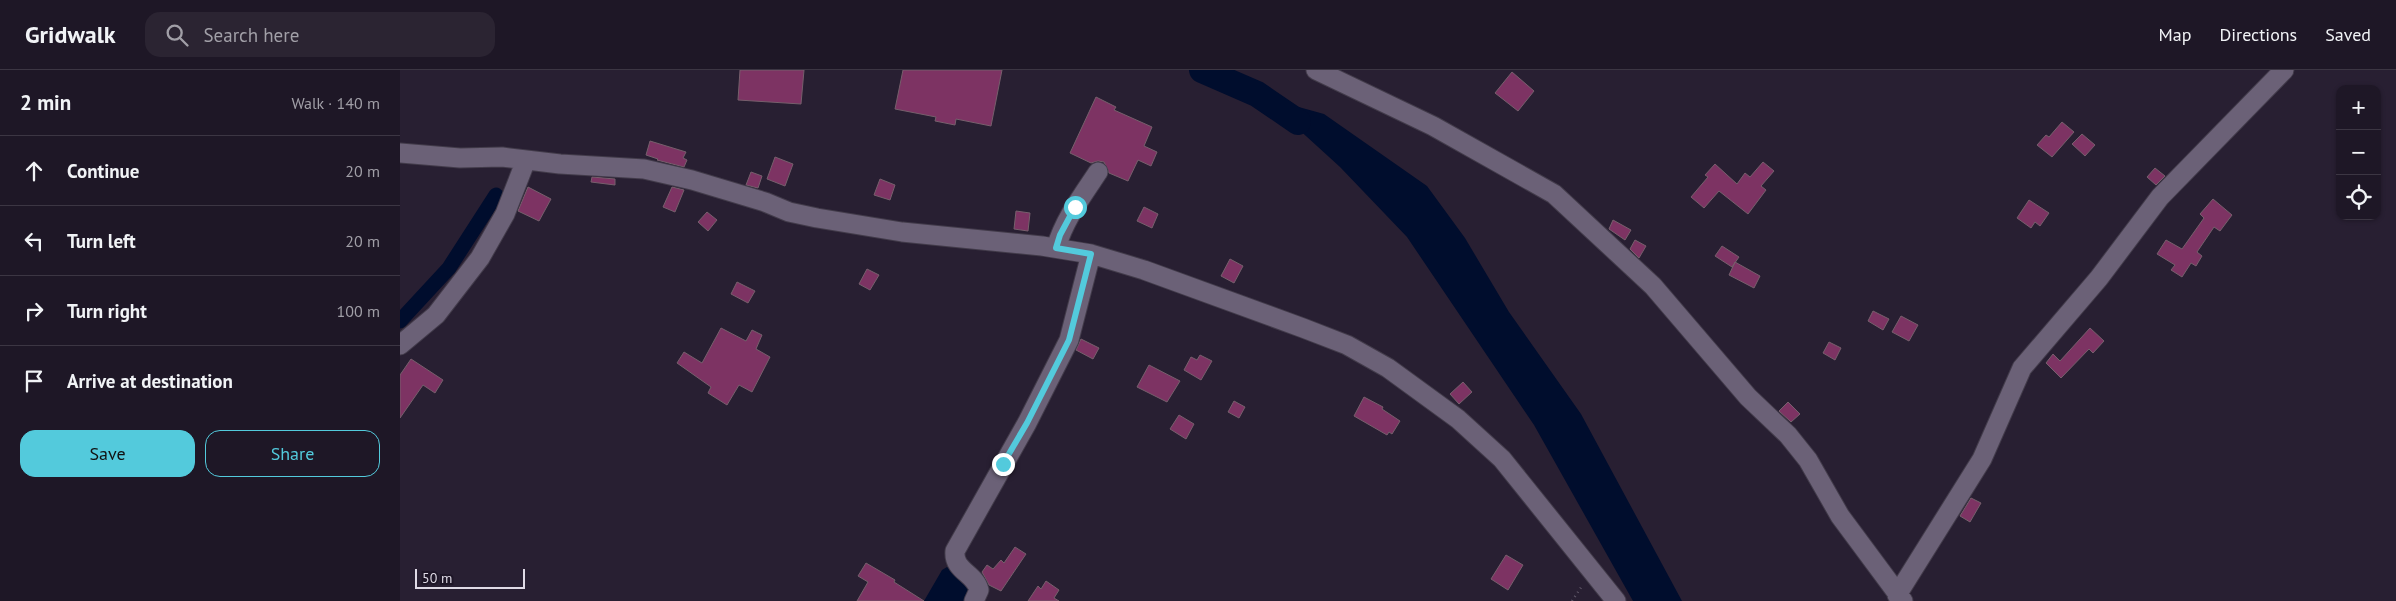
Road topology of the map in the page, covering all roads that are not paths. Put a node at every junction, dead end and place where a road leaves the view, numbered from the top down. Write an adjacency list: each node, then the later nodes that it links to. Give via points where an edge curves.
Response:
1 (1316, 70): 9 (street, via 1433,126 1554,194 1653,286 1748,397 1788,435 1808,460 1840,516)
2 (2284, 70): 9 (street, via 2160,197 2099,278 2022,368 1982,459)
3 (400, 153): 4 (street)
4 (526, 160): 6 (street, via 644,169 817,218 902,232); 8 (street, via 505,214 480,258 436,315)
5 (1098, 172): 6 (street, via 1075,207)
6 (1056, 248): 7 (street)
7 (1091, 254): 10 (street, via 1069,340 1027,423 955,551 957,566 977,584 979,590); 11 (street, via 1303,328 1347,345 1388,368 1458,419 1502,459)
8 (400, 346)
9 (1900, 598)
10 (974, 601)
11 (1616, 601)

